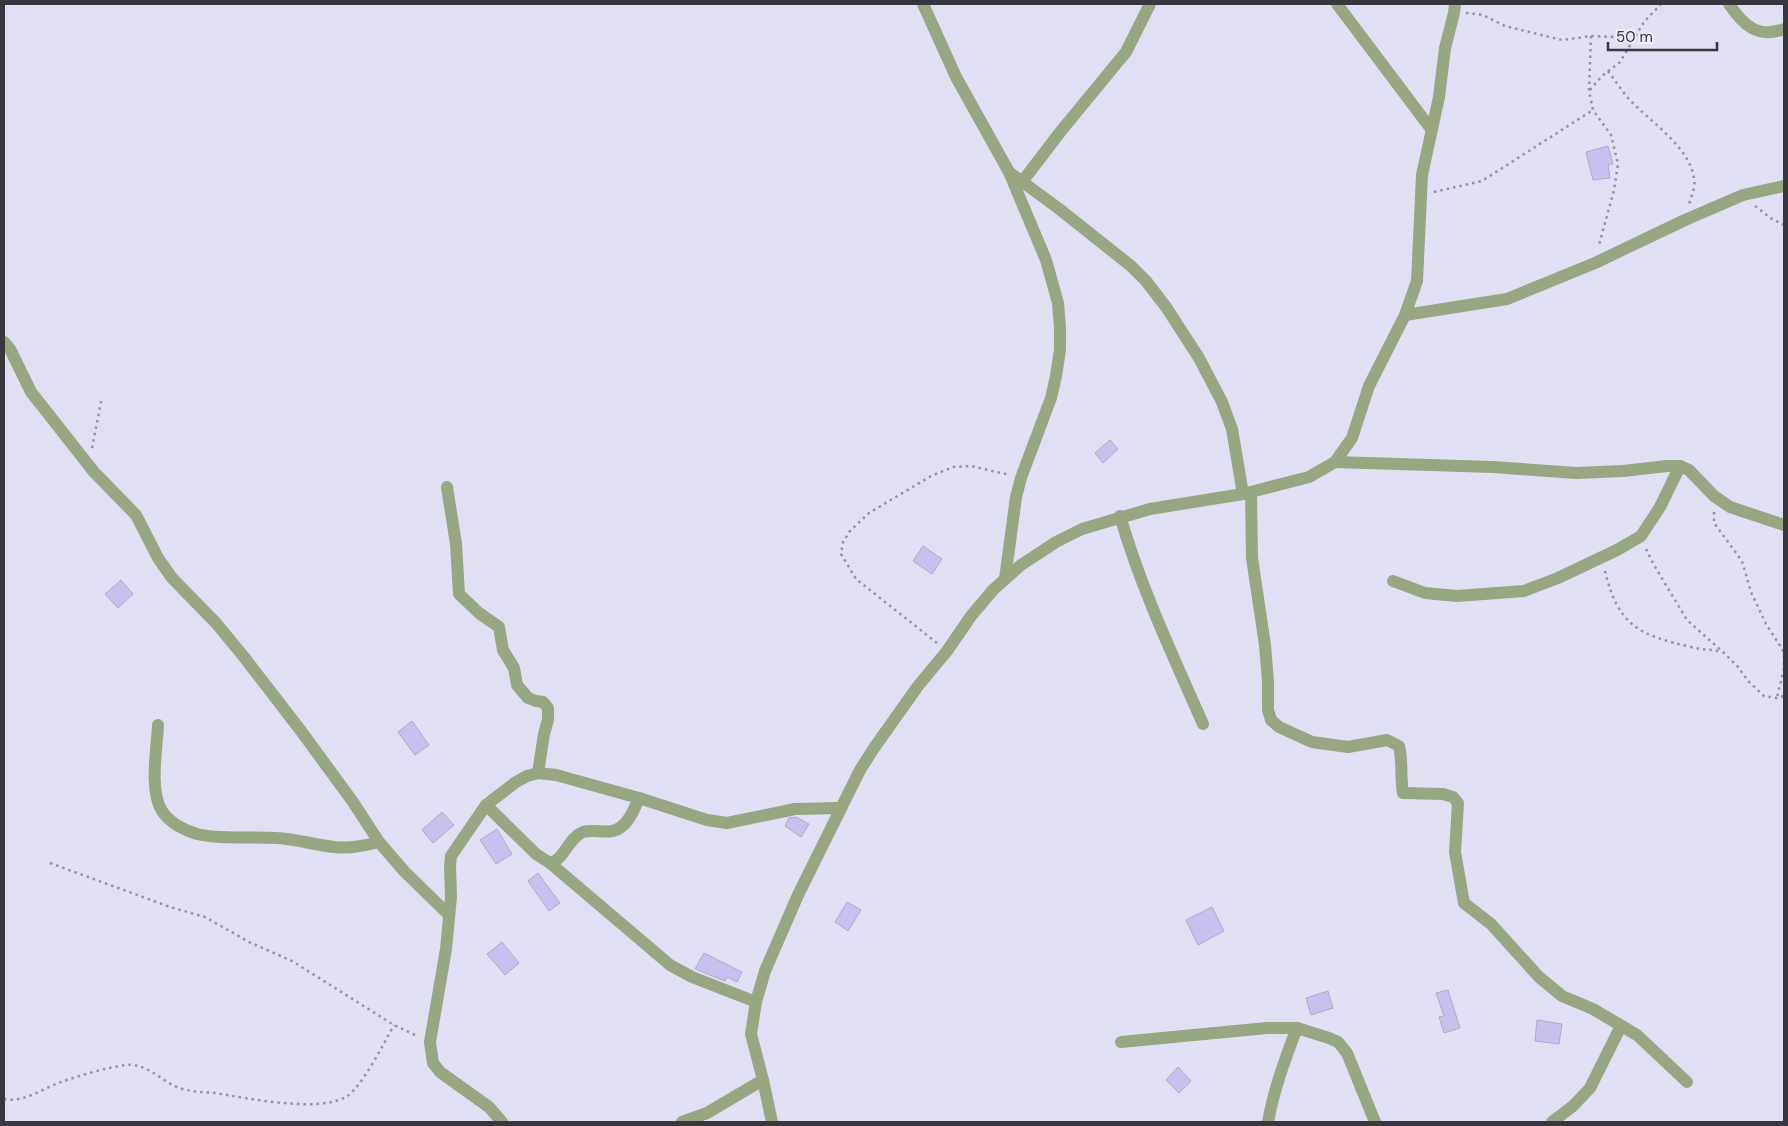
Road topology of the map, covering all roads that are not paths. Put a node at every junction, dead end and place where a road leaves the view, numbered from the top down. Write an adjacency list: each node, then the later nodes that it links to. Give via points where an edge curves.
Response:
1 (923, 4): 8 (street, via 956,77)
2 (1150, 4): 9 (street, via 1126,52)
3 (1337, 4): 7 (street)
4 (1729, 4): 6 (street, via 1755,31 1765,33)
5 (1454, 8): 7 (street)
6 (1784, 29)
7 (1431, 129): 11 (street, via 1422,175 1417,282)
8 (1009, 172): 9 (street); 19 (street, via 1048,268 1058,303 1060,350 1051,398 1016,497)
9 (1022, 182): 16 (street, via 1131,266 1166,307 1199,358 1222,402 1232,429)
10 (1784, 186): 11 (street, via 1742,196 1507,299)
11 (1405, 315): 13 (street, via 1369,386 1352,438)
12 (4, 342): 27 (street, via 32,392 90,467 136,515 172,578 244,657 318,754)
13 (1335, 462): 14 (street, via 1576,473); 16 (street, via 1309,476)
14 (1680, 466): 18 (street, via 1689,470 1714,496 1730,507); 20 (street, via 1641,536 1558,578 1524,591 1457,596 1425,593)
15 (447, 487): 23 (street, via 456,544 459,594 499,627 503,650 514,668 517,685 528,698 543,702 548,708)
16 (1247, 494): 17 (street); 31 (street, via 1271,720 1312,742 1348,747 1387,740 1399,746 1402,793 1443,794 1453,797 1458,803 1455,852 1464,903 1491,924 1539,977 1562,996)
17 (1120, 516): 19 (street, via 1056,542); 21 (street, via 1145,591)
18 (1784, 525)
19 (1005, 579): 26 (street, via 971,616 918,686 874,748)
20 (1393, 581)
21 (1203, 724)
22 (158, 725): 27 (street, via 155,769 158,799 170,820 182,828 212,836 280,838 334,848)
23 (538, 773): 24 (street); 25 (street, via 516,782)
24 (639, 798): 26 (street, via 707,820 727,823 795,808); 28 (street, via 619,829 583,832 560,858)
25 (486, 805): 28 (street, via 536,854); 29 (street, via 452,856)
26 (840, 808): 30 (street, via 780,935)
27 (379, 842): 29 (street)
28 (550, 863): 30 (street, via 670,965)
29 (449, 915): 36 (street, via 430,1042 433,1063 440,1072 489,1107)
30 (756, 1002): 34 (street, via 751,1034)
31 (1621, 1026): 35 (street, via 1637,1035); 41 (street, via 1590,1088)
32 (1297, 1028): 33 (street); 39 (street); 40 (street, via 1338,1042 1347,1053)
33 (1121, 1042)
34 (763, 1080): 37 (street, via 707,1112); 38 (street)
35 (1687, 1082)
36 (502, 1122)
37 (682, 1122)
38 (772, 1122)
39 (1268, 1122)
40 (1375, 1122)
41 (1552, 1122)

